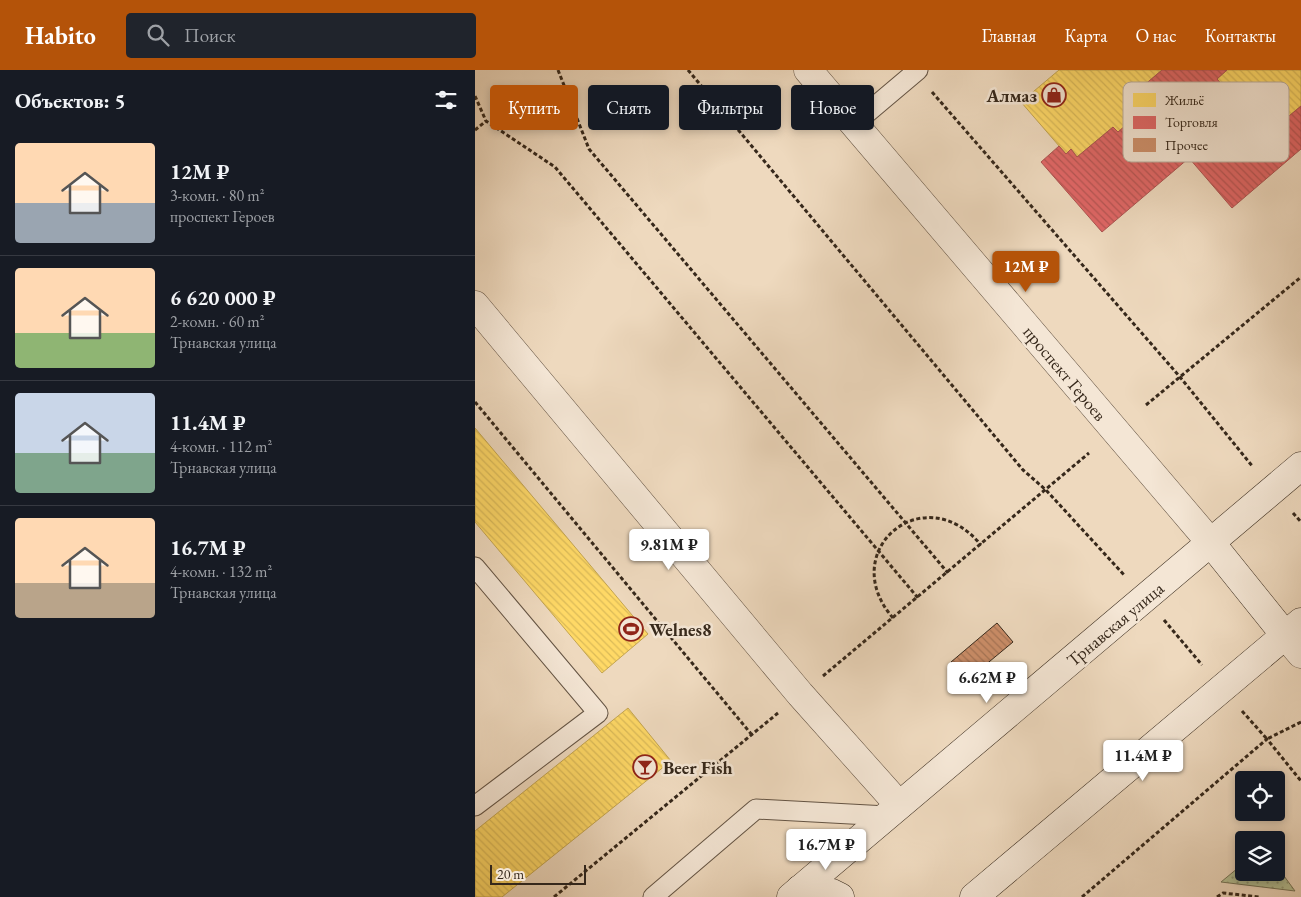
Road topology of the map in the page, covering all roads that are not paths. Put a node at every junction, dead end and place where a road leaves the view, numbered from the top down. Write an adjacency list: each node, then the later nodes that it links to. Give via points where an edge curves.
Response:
1 (808, 70): 3 (street, проспект Героев)
2 (916, 71): 4 (lane)
3 (821, 85)
4 (874, 107)
5 (859, 130): 8 (street, проспект Героев)
6 (475, 306): 12 (street, via 800,694)
7 (1301, 466): 8 (street, Трнавская улица)
8 (1211, 543): 10 (street, проспект Героев); 12 (street, Трнавская улица)
9 (475, 567): 11 (lane, via 598,713)
10 (1296, 637): 16 (street, via 1222,688)
11 (475, 806)
12 (893, 811): 13 (street, Трнавская улица); 14 (lane, via 756,809)
13 (795, 893): 15 (street, via 832,893)
14 (653, 897)
15 (840, 897)
16 (974, 897)

